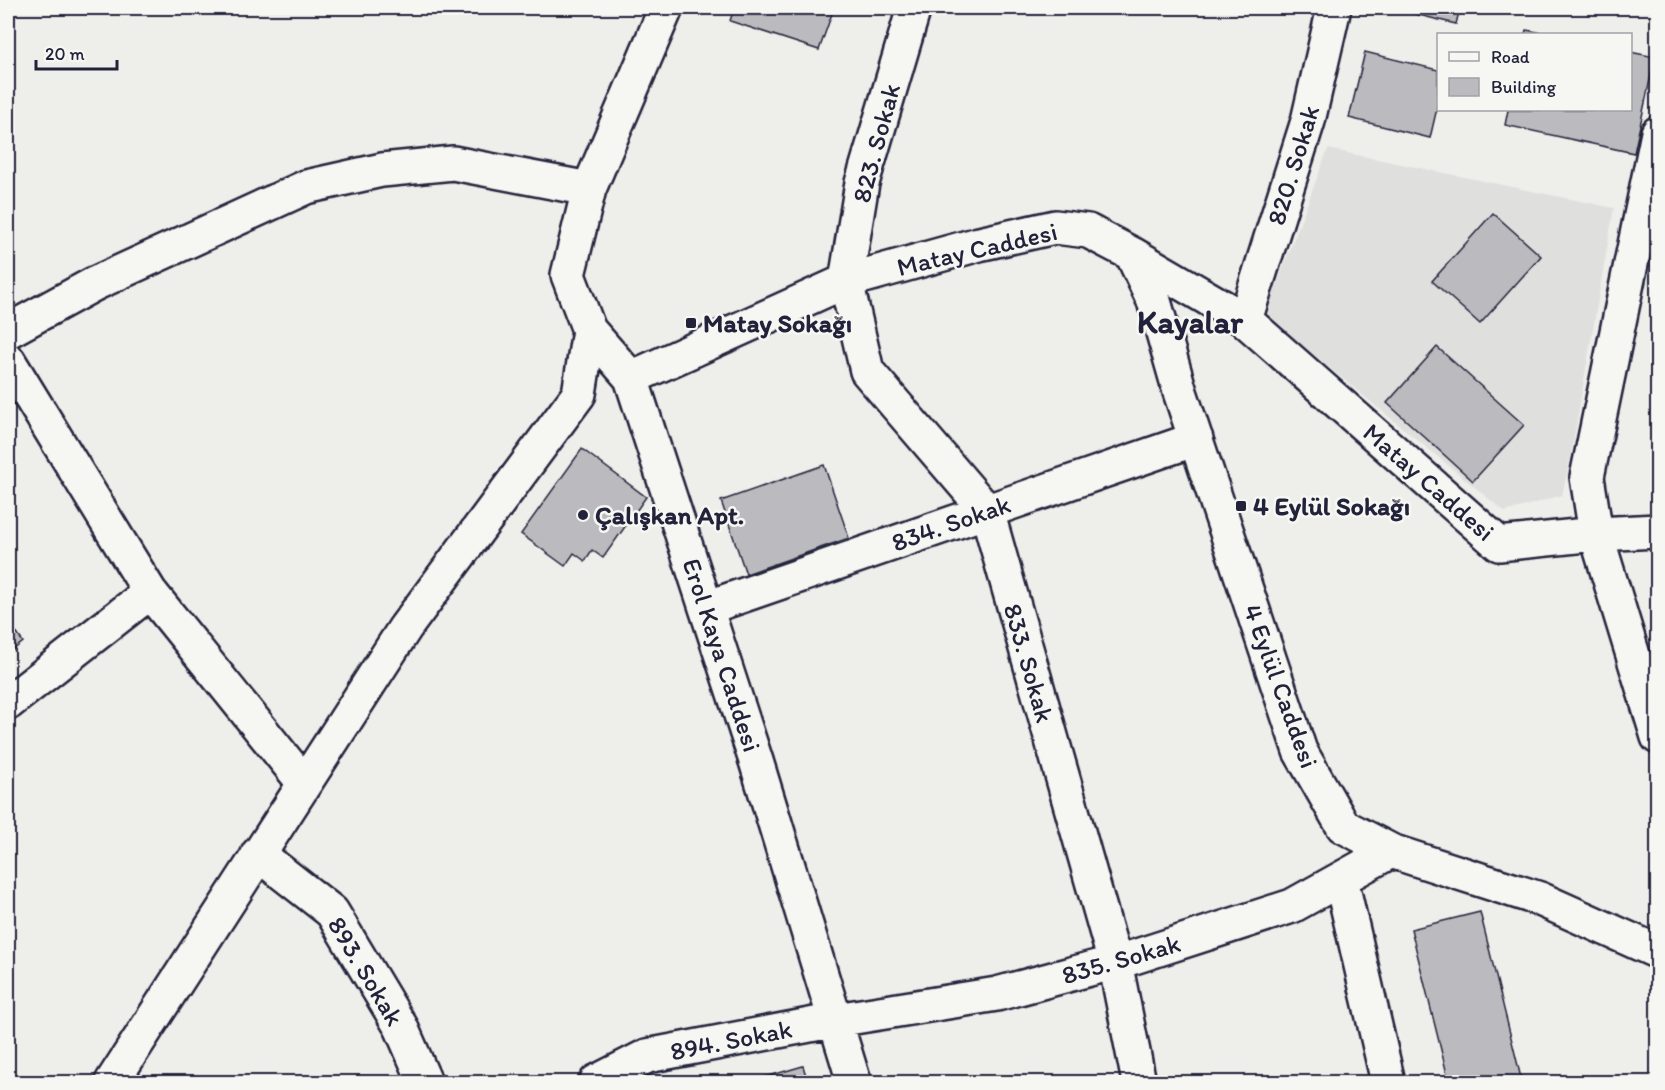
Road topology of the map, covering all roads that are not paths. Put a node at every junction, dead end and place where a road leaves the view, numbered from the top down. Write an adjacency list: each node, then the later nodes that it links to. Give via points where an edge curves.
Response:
1 (666, 8): 5 (street, Erol Kaya Caddesi)
2 (914, 8): 7 (street, 823. Sokak, via 862,183)
3 (1334, 8): 8 (street, 820. Sokak, via 1308,121)
4 (1658, 133): 16 (street, via 1587,477)
5 (589, 189): 9 (street, Erol Kaya Caddesi, via 568,275); 10 (street, via 453,163 382,170 306,187 94,284)
6 (1132, 254): 7 (street, Matay Caddesi, via 1088,231 1054,227); 8 (street, Matay Caddesi); 13 (street, 4 Eylül Caddesi, via 1154,301)
7 (846, 281): 12 (street, Matay Caddesi); 14 (street, 833. Sokak, via 867,371)
8 (1245, 320): 16 (street, Matay Caddesi, via 1499,544)
9 (589, 330): 12 (street, Erol Kaya Caddesi); 21 (street, via 579,394 405,628)
10 (8, 331)
11 (8, 360): 17 (street)
12 (632, 378): 18 (street, Erol Kaya Caddesi)
13 (1196, 439): 14 (street, 834. Sokak); 22 (street, 4 Eylül Caddesi, via 1300,751 1343,826)
14 (987, 511): 18 (street, 834. Sokak); 26 (street, 833. Sokak)
15 (1658, 531): 16 (street, Matay Caddesi)
16 (1596, 534): 20 (street)
17 (150, 592): 19 (street); 21 (street)
18 (706, 608): 27 (street, Erol Kaya Caddesi)
19 (8, 703)
20 (1658, 737)
21 (304, 783): 23 (street)
22 (1391, 851): 24 (street, 835. Sokak); 25 (street, 4 Eylül Caddesi, via 1540,899)
23 (258, 854): 28 (street); 29 (street, 893. Sokak, via 332,912 401,1027)
24 (1341, 879): 26 (street, 835. Sokak, via 1292,906); 33 (street)
25 (1658, 952)
26 (1115, 962): 27 (street, 835. Sokak, via 997,994); 32 (street, 833. Sokak)
27 (836, 1020): 30 (street, 894. Sokak, via 647,1056); 31 (street, Erol Kaya Caddesi)
28 (111, 1083)
29 (425, 1083)
30 (597, 1083)
31 (854, 1083)
32 (1139, 1083)
33 (1388, 1083)

